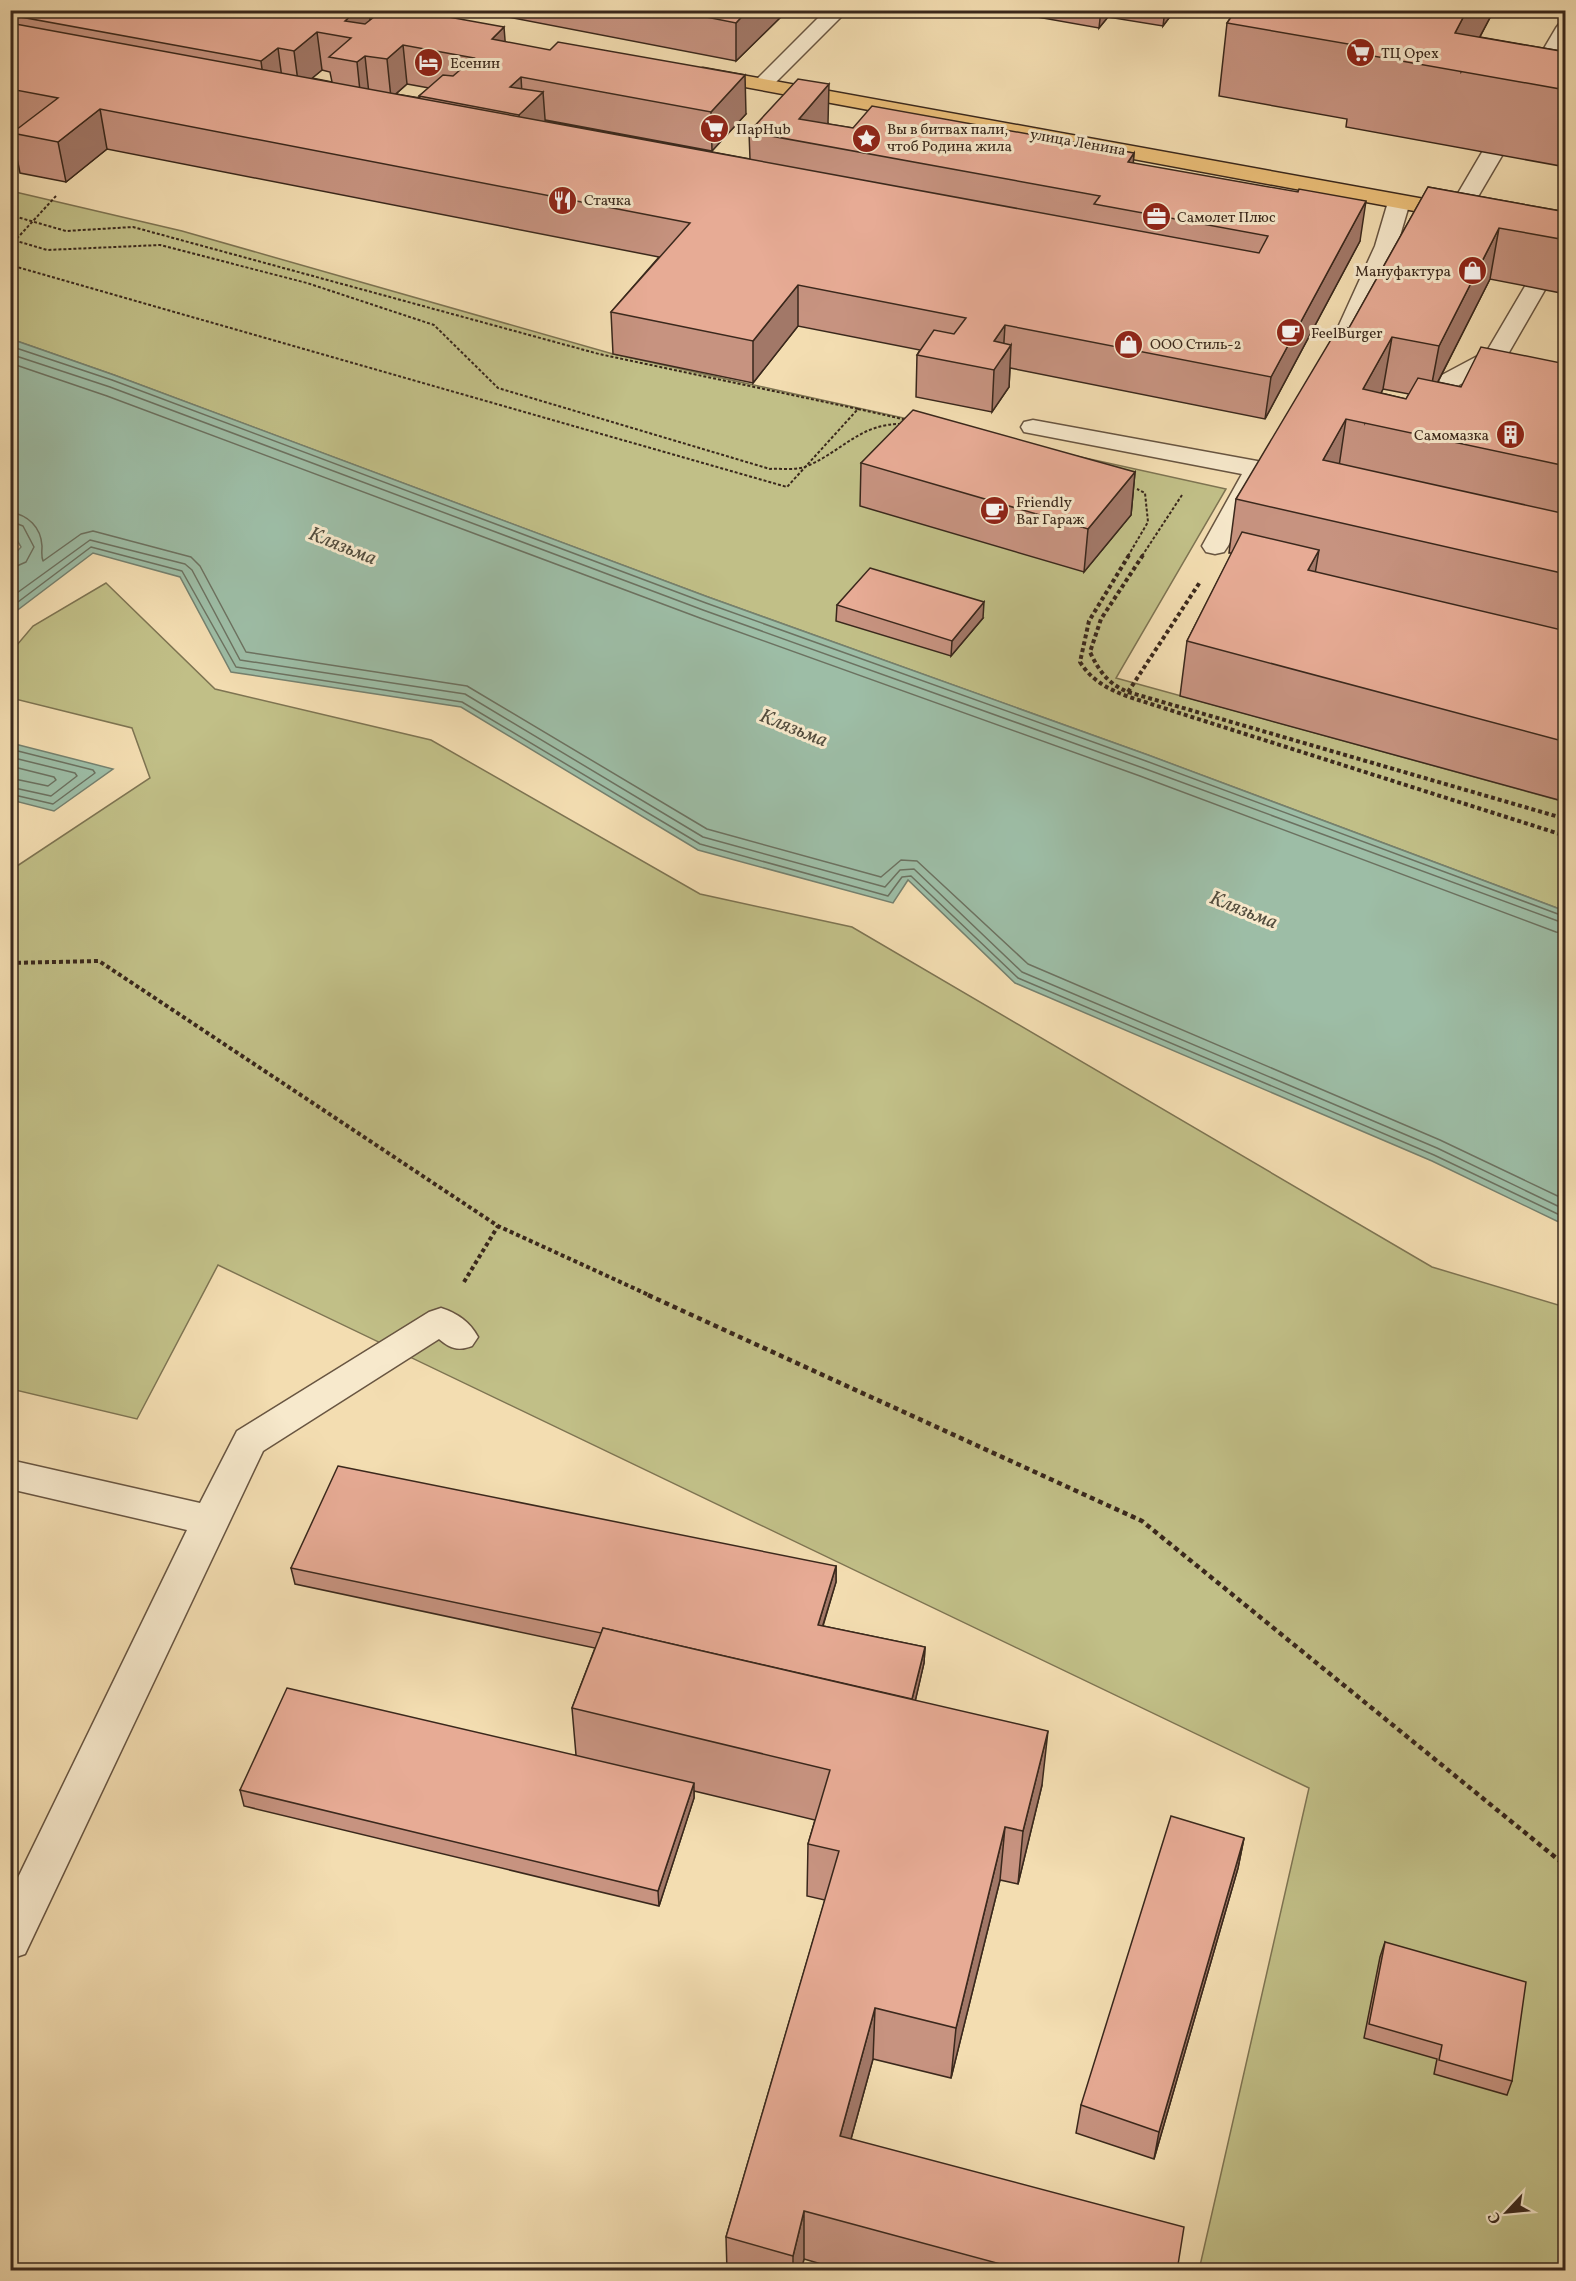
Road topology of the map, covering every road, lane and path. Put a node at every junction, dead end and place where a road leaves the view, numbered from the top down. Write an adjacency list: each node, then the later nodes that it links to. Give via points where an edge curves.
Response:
1 (838, 10): 4 (street)
2 (1566, 28): 5 (street)
3 (684, 71): 4 (main road, улица Ленина)
4 (764, 84): 8 (main road, улица Ленина)
5 (1518, 109)
6 (1492, 154): 9 (street)
7 (56, 196): 12 (path)
8 (1399, 201): 9 (main road, улица Ленина); 18 (street, via 1386,246 1331,369)
9 (1458, 212): 11 (main road, улица Ленина)
10 (10, 215): 12 (path)
11 (1481, 216)
12 (33, 221): 14 (path); 20 (path, via 66,231 133,226 599,354)
13 (10, 239): 14 (path)
14 (16, 241): 15 (path); 24 (path, via 46,250 160,245 307,284 434,325 498,388 770,469)
15 (10, 246)
16 (10, 265): 24 (path, via 787,487)
17 (1535, 288): 19 (street, via 1496,356 1449,381 1436,411)
18 (1314, 379)
19 (1398, 402)
20 (858, 409): 21 (path); 24 (path)
21 (915, 422)
22 (912, 426): 24 (path, via 881,423)
23 (1033, 427): 27 (street, via 1263,460)
24 (805, 467)
25 (1135, 488): 31 (path, via 1145,493 1148,522 1089,621 1080,662 1087,676 1102,688)
26 (1184, 493): 29 (path, via 1101,619 1090,652 1102,678)
27 (1215, 546)
28 (1200, 582): 29 (path)
29 (1128, 692): 30 (path)
30 (1566, 819)
31 (1566, 836)
32 (10, 963): 33 (path, via 99,961)
33 (498, 1226): 34 (path); 37 (path, via 1142,1521)
34 (450, 1329): 36 (street, via 250,1441)
35 (10, 1473): 36 (street)
36 (210, 1520): 38 (street)
37 (1566, 1866)
38 (10, 1940)

